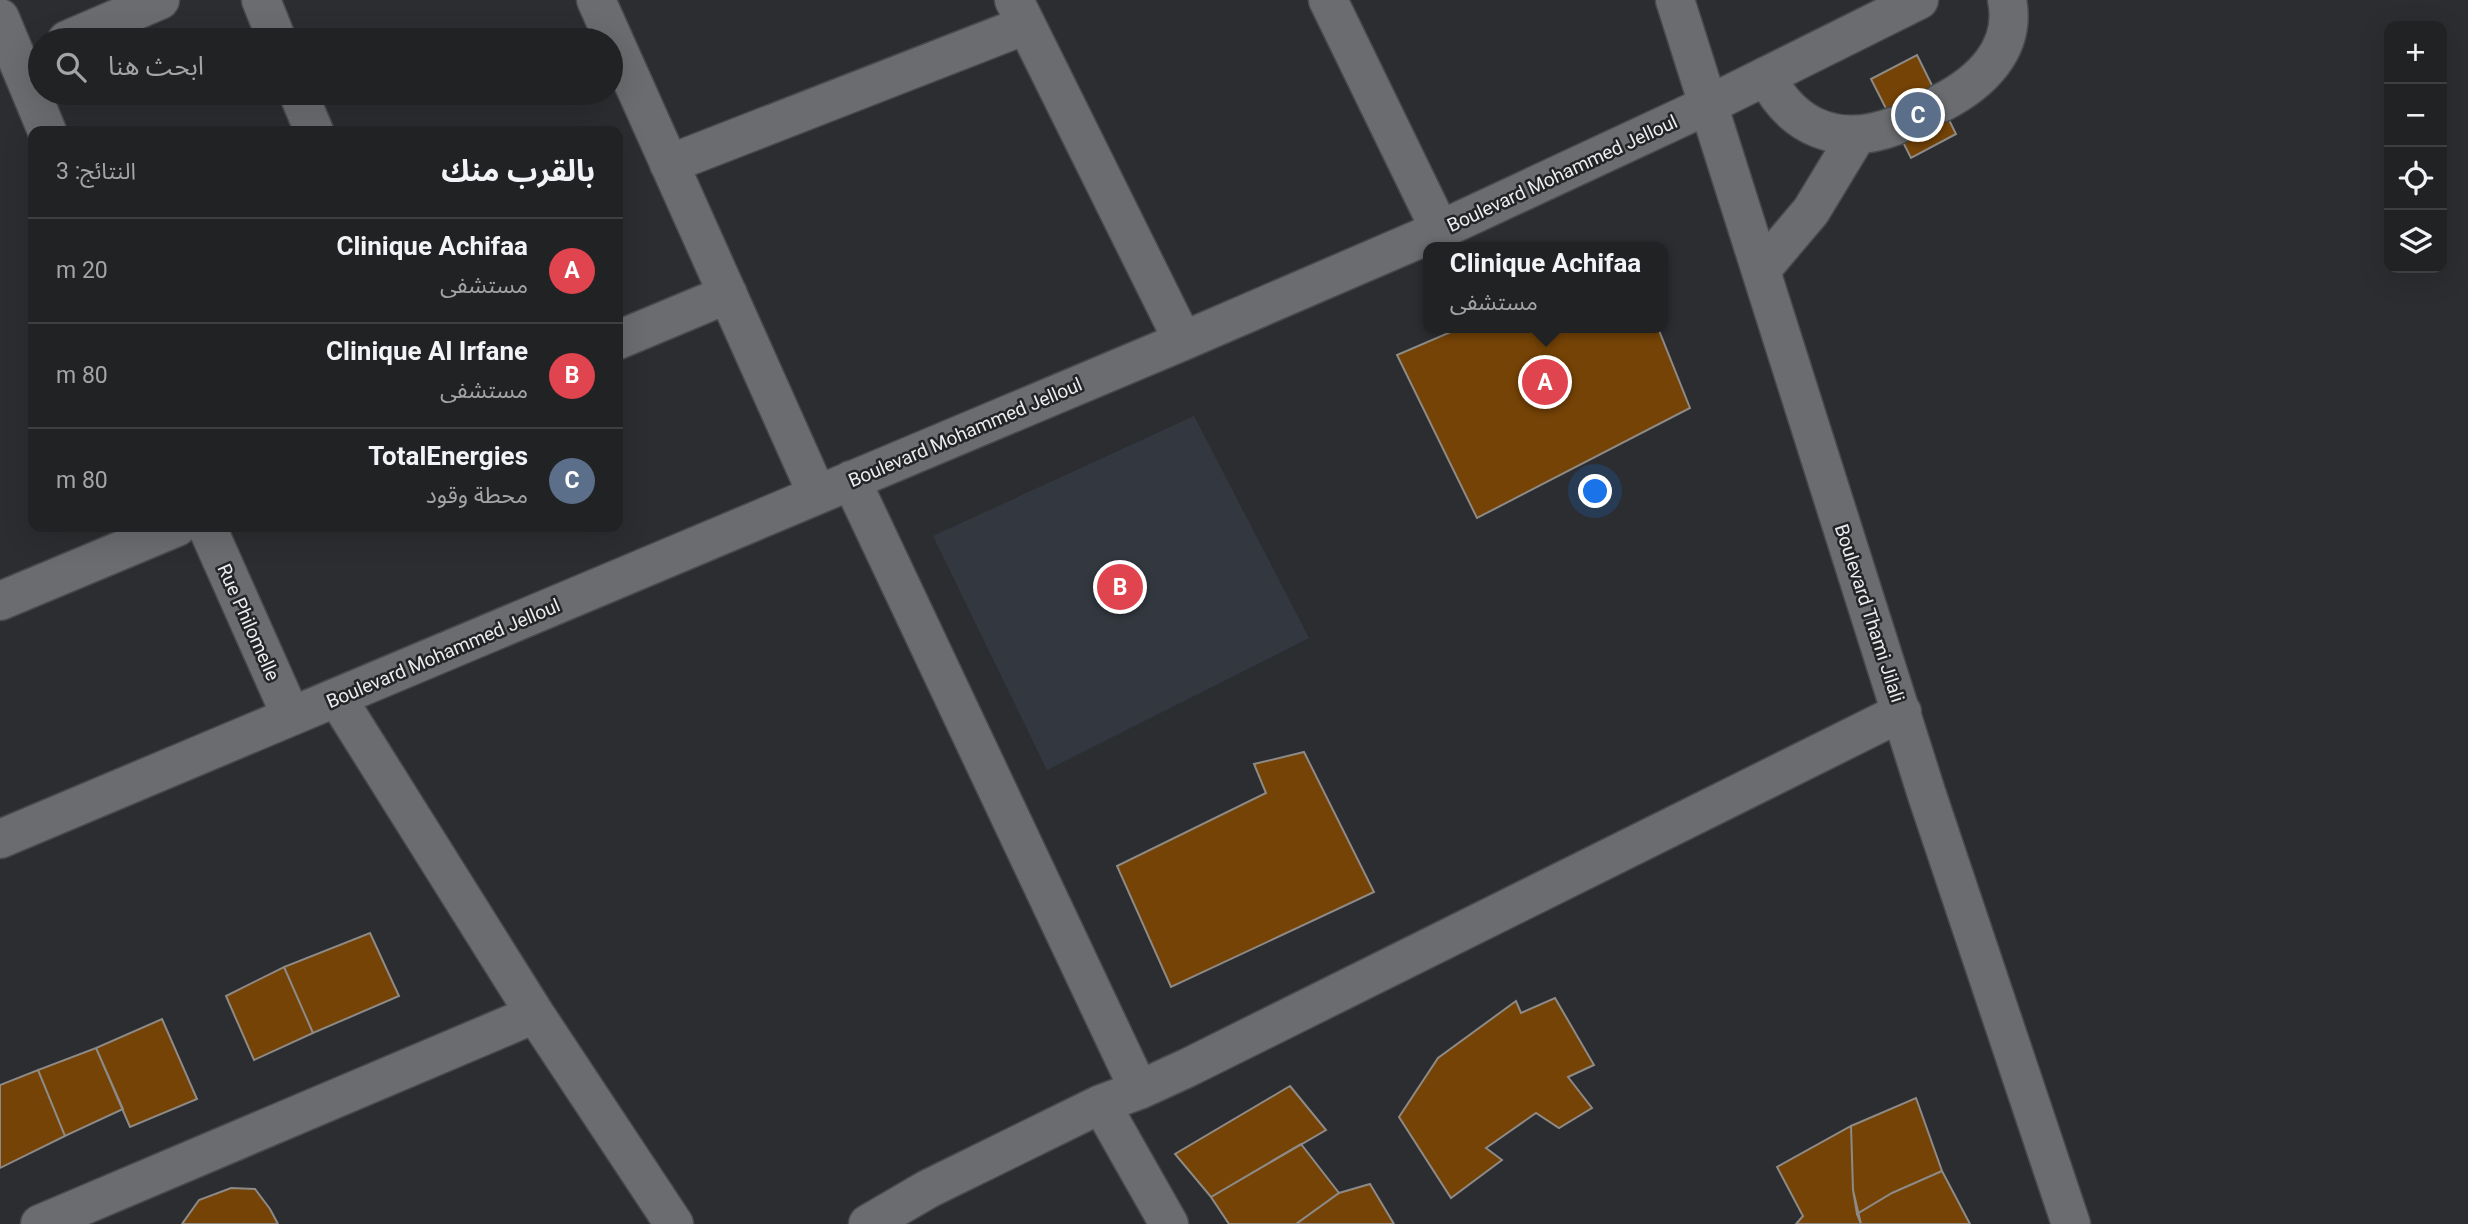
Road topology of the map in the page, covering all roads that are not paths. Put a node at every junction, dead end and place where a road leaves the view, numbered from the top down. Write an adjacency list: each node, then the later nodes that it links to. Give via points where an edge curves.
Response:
1 (160, 0): 10 (street)
2 (261, 0): 11 (street)
3 (596, 0): 12 (street)
4 (1328, 0): 26 (street)
5 (1675, 0): 20 (street, Boulevard Thami Jilali)
6 (1919, 0): 15 (street, Boulevard Mohammed Jelloul)
7 (2007, 0): 17 (street, via 2006,33 1997,56 1982,77)
8 (1020, 13): 25 (street); 30 (street)
9 (0, 18): 13 (street)
10 (95, 28)
11 (272, 28)
12 (608, 28)
13 (20, 61): 16 (street)
14 (623, 61): 25 (street)
15 (1766, 76): 20 (street, Boulevard Mohammed Jelloul); 24 (street, via 1781,101 1802,121 1838,134)
16 (28, 82)
17 (1941, 103)
18 (37, 105): 21 (street)
19 (303, 105): 22 (street)
20 (1708, 105): 26 (street, Boulevard Mohammed Jelloul); 27 (street, Boulevard Thami Jilali)
21 (45, 126)
22 (312, 126)
23 (1895, 126): 24 (street)
24 (1857, 135): 27 (street, via 1811,211)
25 (669, 164): 28 (street)
26 (1440, 230): 30 (street, Boulevard Mohammed Jelloul)
27 (1761, 270): 36 (street, Boulevard Thami Jilali)
28 (727, 294): 29 (street); 31 (street)
29 (623, 338)
30 (1183, 341): 31 (street, Boulevard Mohammed Jelloul)
31 (834, 487): 35 (street, Boulevard Mohammed Jelloul); 40 (street)
32 (165, 532): 34 (street)
33 (209, 532): 37 (street, Rue Philomelle)
34 (0, 601)
35 (337, 698): 37 (street, Boulevard Mohammed Jelloul); 39 (street)
36 (1902, 712): 40 (street); 46 (street, Boulevard Thami Jilali)
37 (291, 716): 38 (street, Boulevard Mohammed Jelloul)
38 (0, 839)
39 (535, 1014): 42 (street); 43 (street)
40 (1139, 1090): 41 (street)
41 (1101, 1104): 44 (street, via 928,1189); 45 (street)
42 (40, 1224)
43 (674, 1224)
44 (868, 1224)
45 (1169, 1224)
46 (2071, 1224)

